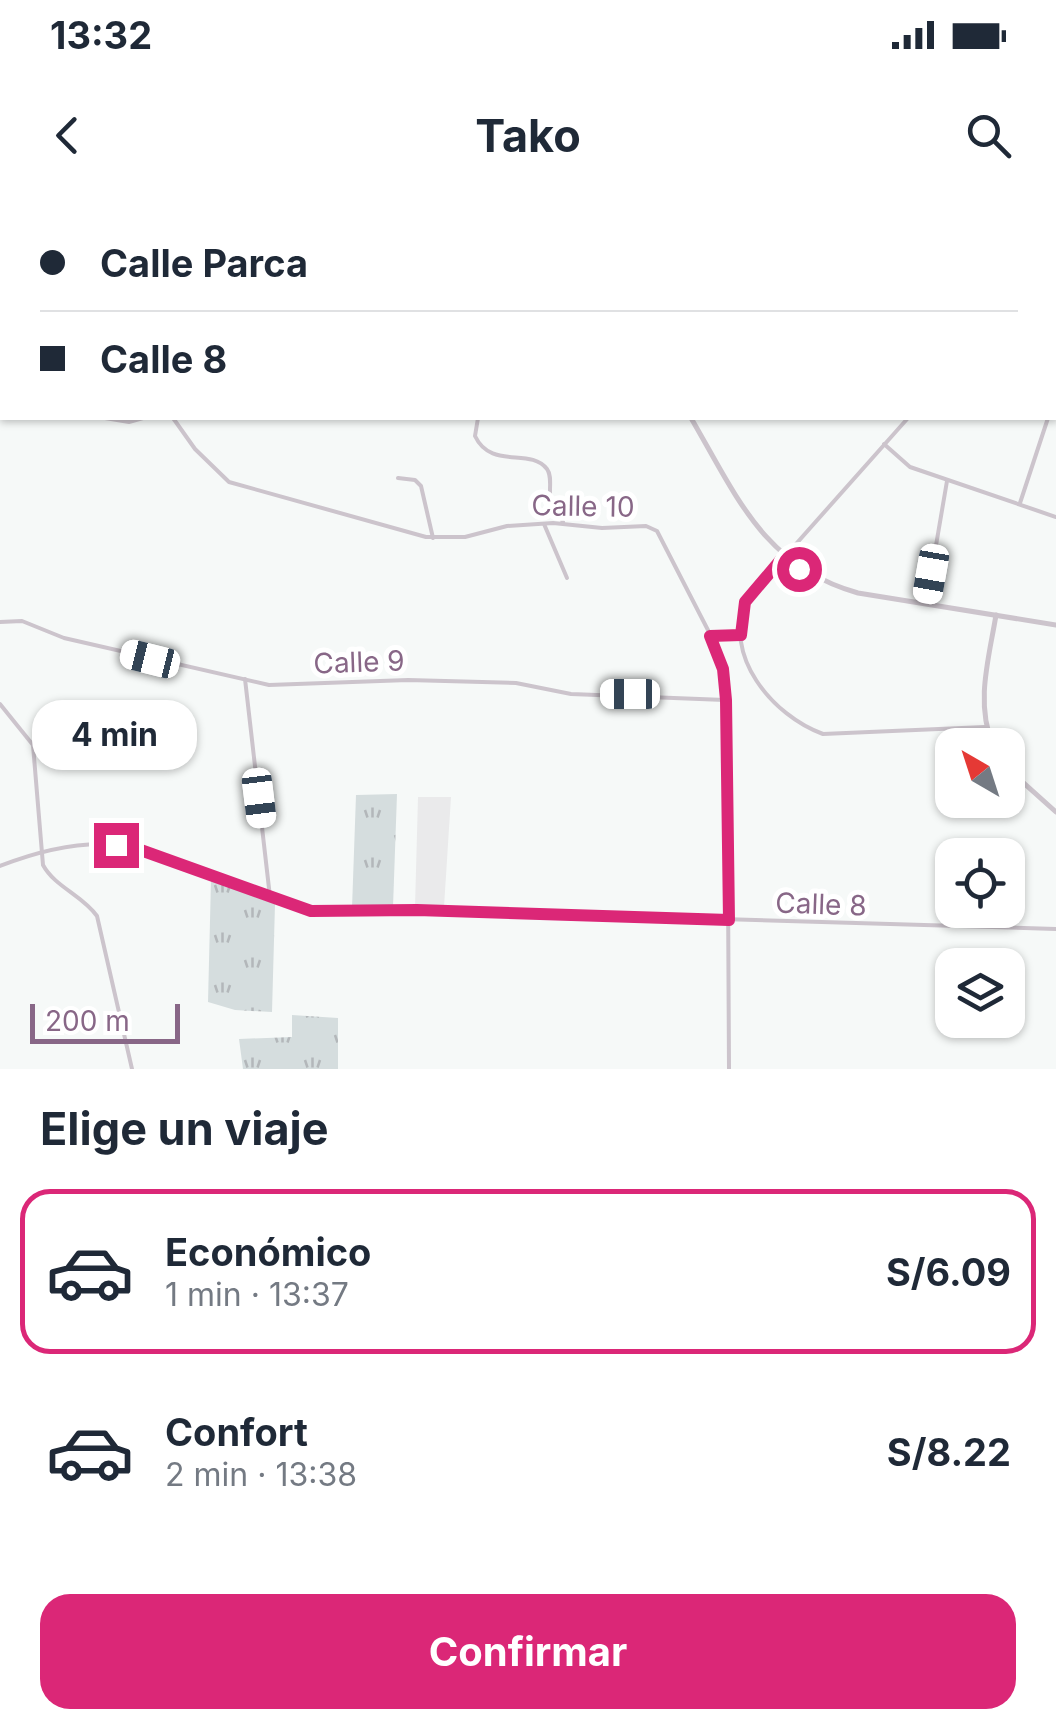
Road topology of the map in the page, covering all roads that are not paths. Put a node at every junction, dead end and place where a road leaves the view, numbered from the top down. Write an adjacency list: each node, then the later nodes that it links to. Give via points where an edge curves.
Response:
1 (176, 420): 13 (street, Calle 10, via 229,482)
2 (478, 420): 12 (street, via 475,436 484,449 545,466 552,502)
3 (692, 420): 14 (street, via 760,532)
4 (906, 420): 6 (street)
5 (1047, 420): 9 (street)
6 (884, 444): 8 (street, via 910,467); 14 (street)
7 (398, 478): 13 (street, via 421,486)
8 (947, 481): 9 (street); 16 (street)
9 (1020, 503): 10 (street)
10 (1056, 517)
11 (544, 524): 12 (street, Calle 10); 13 (street, Calle 10); 15 (street)
12 (565, 524): 21 (street, Calle 10, via 657,531)
13 (433, 538)
14 (784, 556): 16 (street, via 828,585); 20 (street, via 745,602)
15 (567, 578)
16 (926, 606): 17 (street)
17 (996, 615): 19 (street); 25 (street, via 982,703)
18 (0, 622): 22 (street, Calle 9)
19 (1056, 625)
20 (741, 635): 21 (street); 25 (street, via 762,691 806,728 838,735)
21 (710, 636): 23 (street, Calle 10)
22 (245, 679): 23 (street, Calle 9, via 269,686 516,683 572,694); 30 (street)
23 (726, 700): 31 (street, Calle 10)
24 (0, 704): 28 (street, via 32,745)
25 (985, 727)
26 (1025, 784): 27 (street)
27 (1056, 812)
28 (41, 850): 29 (street, Calle 8); 30 (street, Calle 8, via 126,846); 33 (street, via 46,872 97,916)
29 (0, 866)
30 (270, 898): 31 (street, Calle 8, via 318,912)
31 (729, 920): 32 (street, Calle 8); 34 (street, Calle 10)
32 (1056, 929)
33 (132, 1069)
34 (729, 1069)

